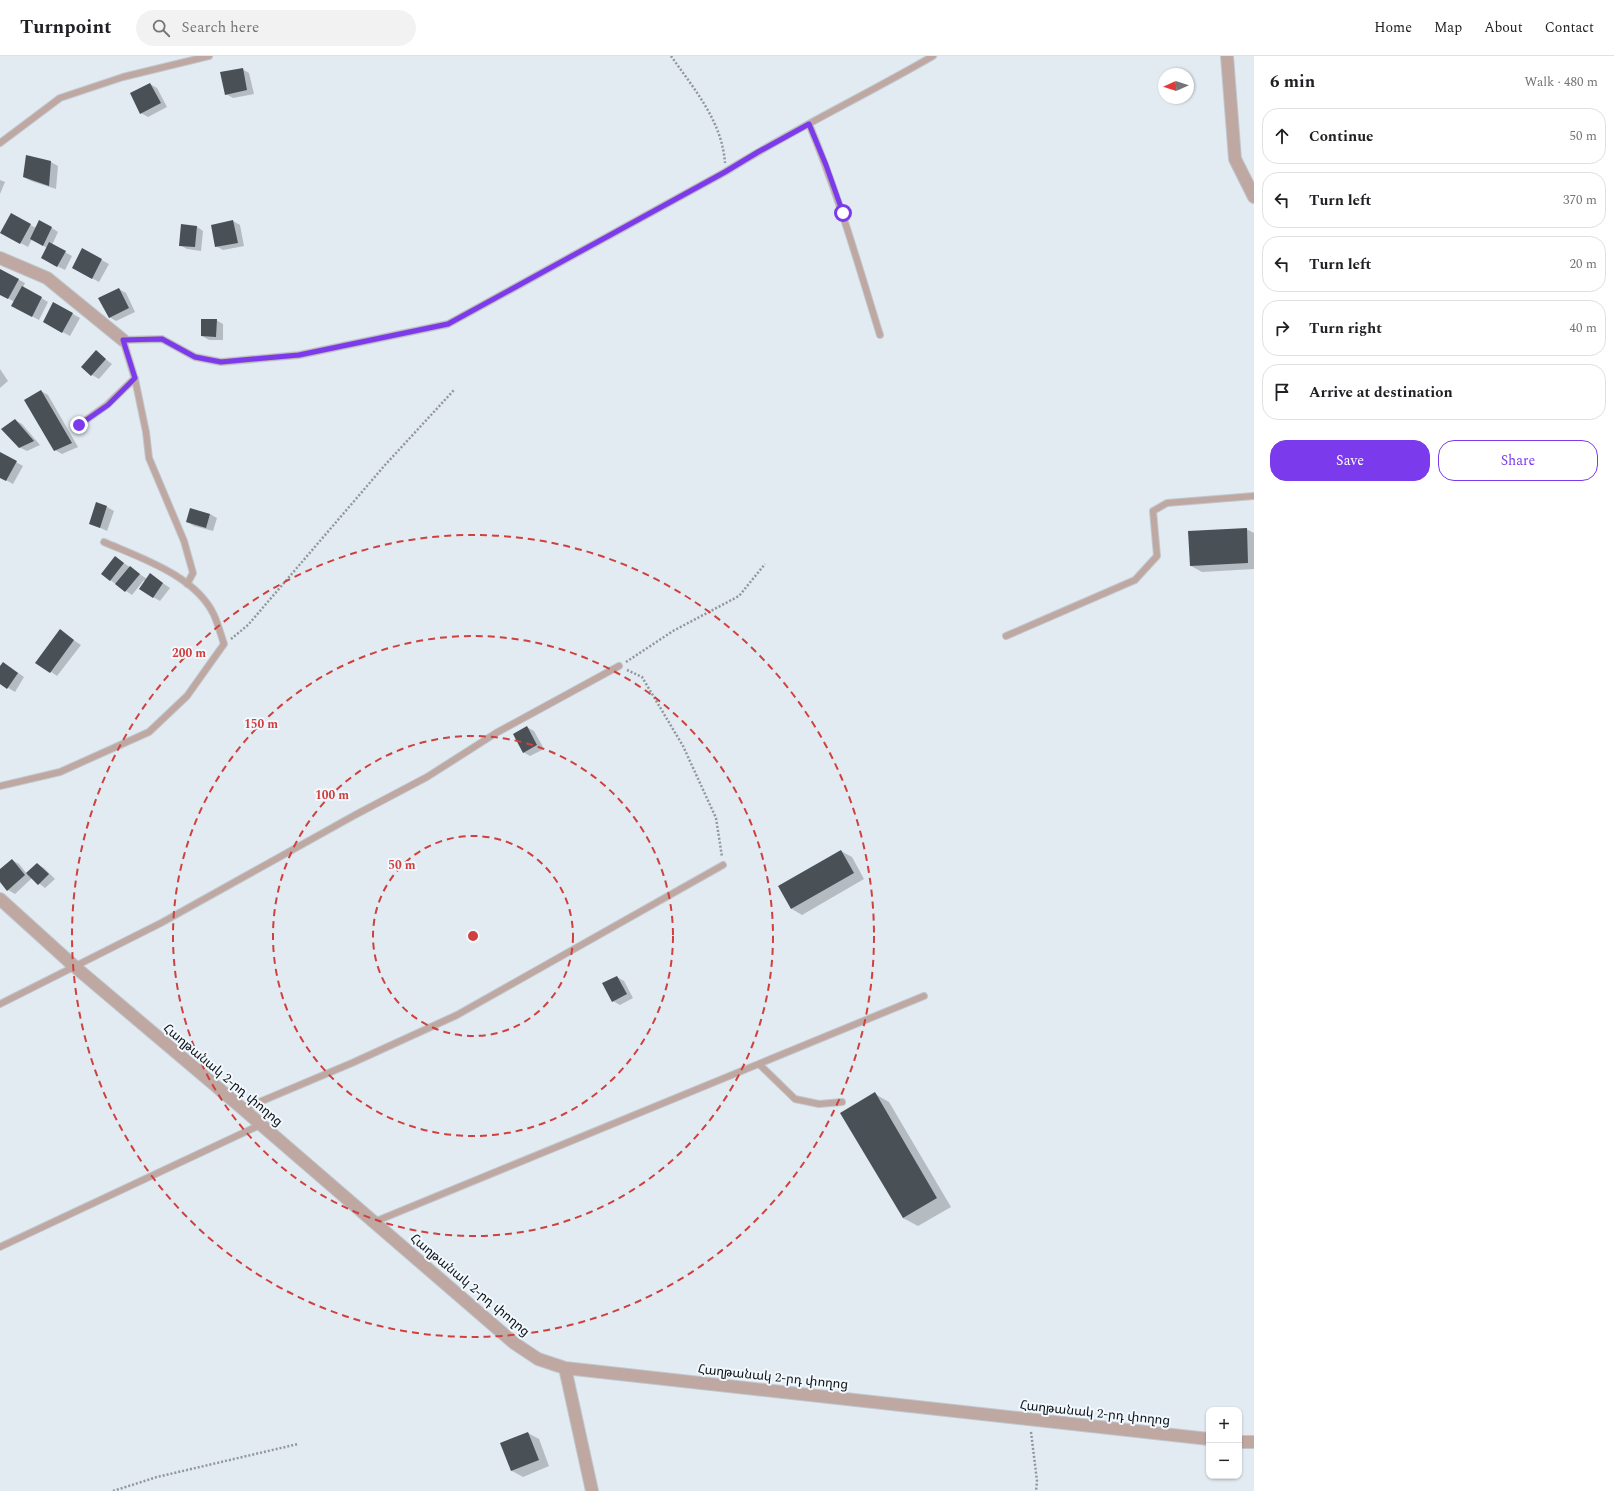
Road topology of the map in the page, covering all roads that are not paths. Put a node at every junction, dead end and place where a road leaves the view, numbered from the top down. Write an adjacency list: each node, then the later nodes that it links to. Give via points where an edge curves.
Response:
1 (209, 56): 5 (lane, via 123,77 60,98)
2 (933, 56): 4 (lane)
3 (1227, 56): 6 (street, via 1235,159)
4 (809, 124): 8 (lane, via 843,213); 9 (lane, via 448,324 299,355 221,362 195,357 162,339)
5 (0, 143)
6 (1254, 198)
7 (0, 258): 9 (street, via 47,278)
8 (880, 335)
9 (123, 340): 10 (lane)
10 (135, 378): 11 (lane, via 108,405); 14 (lane, via 149,458 184,541 193,573)
11 (79, 425)
12 (1254, 496): 15 (lane, via 1167,503 1154,511 1156,556 1135,580)
13 (104, 542): 14 (lane, via 158,566)
14 (187, 584): 17 (lane, via 200,595 214,614 224,644 187,696 149,732 60,772)
15 (1006, 636)
16 (619, 666): 20 (lane, via 496,733 427,777 161,923)
17 (0, 786)
18 (723, 865): 25 (lane, via 457,1015)
19 (0, 899): 20 (street, Հաղթանակ 2-րդ փողոց)
20 (74, 966): 22 (lane); 25 (street, Հաղթանակ 2-րդ փողոց)
21 (924, 996): 23 (lane)
22 (0, 1004)
23 (759, 1064): 24 (lane, via 795,1098 819,1104); 27 (lane)
24 (842, 1102)
25 (243, 1109): 26 (street, Հաղթանակ 2-րդ փողոց)
26 (260, 1125): 27 (street, Հաղթանակ 2-րդ փողոց); 28 (lane)
27 (374, 1222): 29 (street, Հաղթանակ 2-րդ փողոց, via 514,1343 538,1358)
28 (0, 1247)
29 (565, 1368): 30 (street, Հաղթանակ 2-րդ փողոց); 33 (street)
30 (1206, 1439)
31 (1242, 1442): 32 (street)
32 (1254, 1442)
33 (592, 1491)

